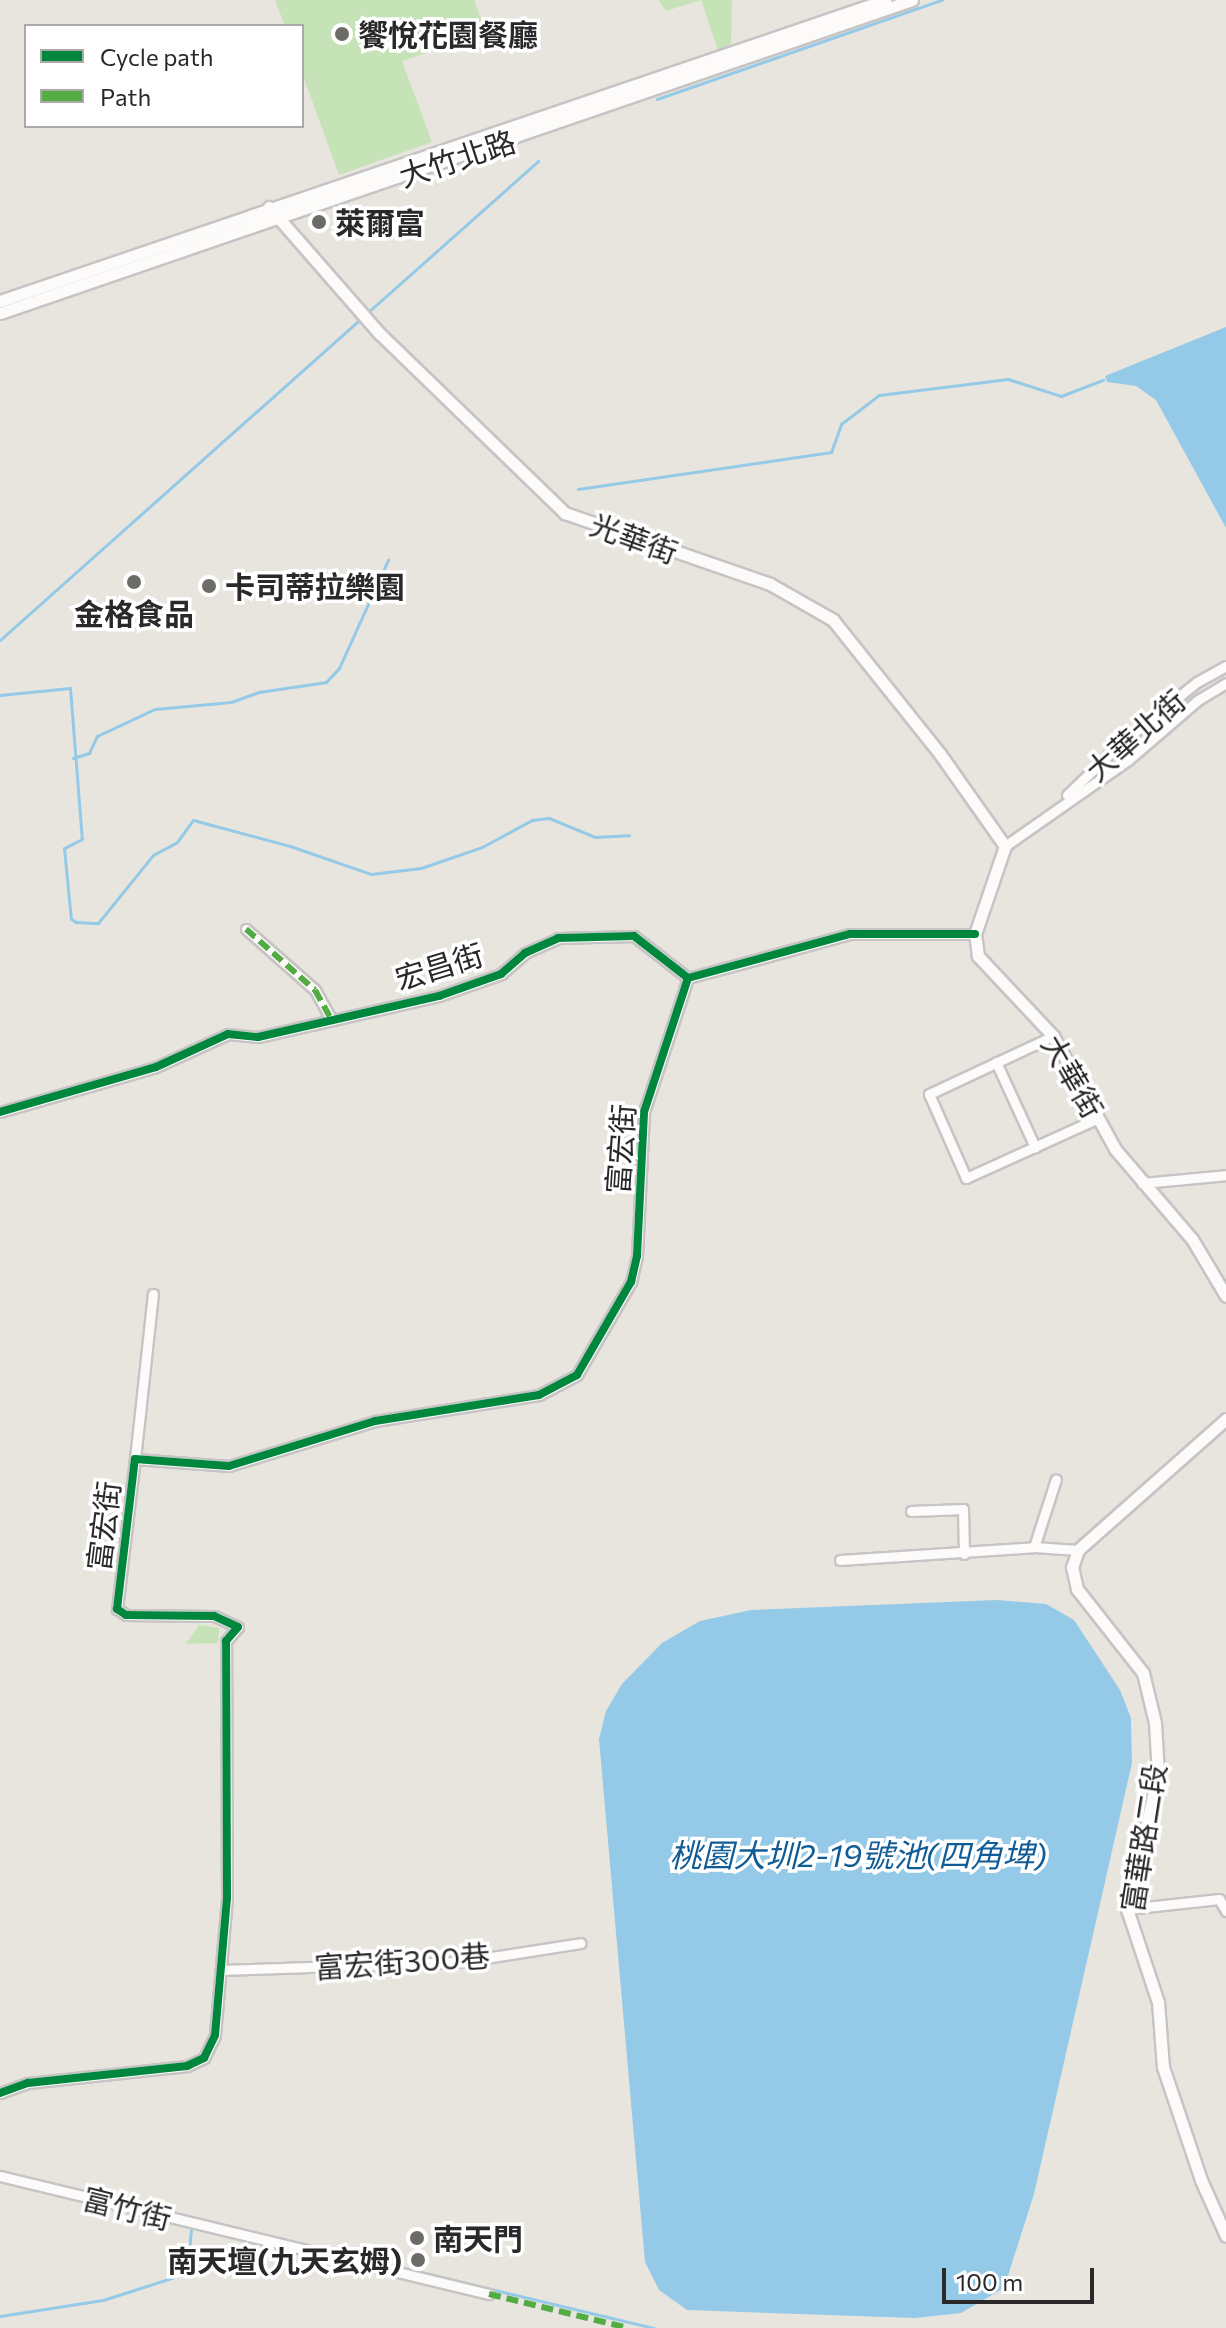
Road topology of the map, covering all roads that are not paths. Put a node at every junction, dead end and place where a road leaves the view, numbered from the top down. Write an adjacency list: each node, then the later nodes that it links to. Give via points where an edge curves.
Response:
1 (885, 0): 3 (street, 大竹北路)
2 (912, 0): 4 (street, 大竹北路)
3 (269, 207): 4 (street, 光華街); 5 (street, 大竹北路)
4 (277, 220): 6 (street, 大竹北路); 10 (street, 光華街, via 432,387 565,513 770,584 833,620)
5 (0, 301)
6 (0, 313)
7 (1226, 666): 9 (street, 大華北街, via 1197,682 1122,742)
8 (1226, 683): 9 (street, 大華北街, via 1128,760)
9 (1050, 811): 10 (street, 大華北街)
10 (1005, 846): 12 (street)
11 (246, 929): 14 (street, via 315,990)
12 (975, 934): 13 (street, via 850,934); 15 (street, 大華街, via 987,971)
13 (688, 978): 14 (street, 宏昌街, via 634,936 558,938 525,953 501,974 439,996); 25 (street, 富宏街, via 644,1112 637,1256 631,1282 577,1375 539,1395 375,1421 229,1466)
14 (330, 1017): 17 (street, 宏昌街, via 258,1037 228,1034 156,1067)
15 (1053, 1036): 16 (street); 18 (street, 大華街)
16 (996, 1062): 19 (street); 19 (street, via 929,1094 966,1178)
17 (0, 1112)
18 (1098, 1118): 19 (street); 21 (street, 大華街)
19 (1035, 1147)
20 (1226, 1175): 21 (street)
21 (1142, 1183): 23 (street, 大華街, via 1192,1239)
22 (153, 1294): 25 (street)
23 (1226, 1296)
24 (1226, 1419): 29 (street)
25 (135, 1459): 35 (street, 富宏街, via 117,1609 126,1615 214,1616 238,1627 226,1641 227,1899)
26 (1056, 1479): 28 (street)
27 (911, 1511): 30 (street, via 963,1509)
28 (1034, 1547): 29 (street); 30 (street)
29 (1078, 1550): 32 (street, 富華路二段, via 1072,1567 1077,1589 1143,1673 1155,1723 1158,1774)
30 (964, 1554): 31 (street)
31 (840, 1560)
32 (1127, 1909): 33 (street, via 1219,1899); 38 (street, 富華路二段, via 1158,2002 1163,2067)
33 (1226, 1911)
34 (581, 1943): 35 (street, 富宏街300巷, via 460,1962)
35 (221, 1970): 36 (street, 富宏街, via 215,2035 204,2058 187,2066 28,2083)
36 (0, 2093)
37 (0, 2176): 39 (street, 富竹街)
38 (1226, 2236)
39 (489, 2294)

